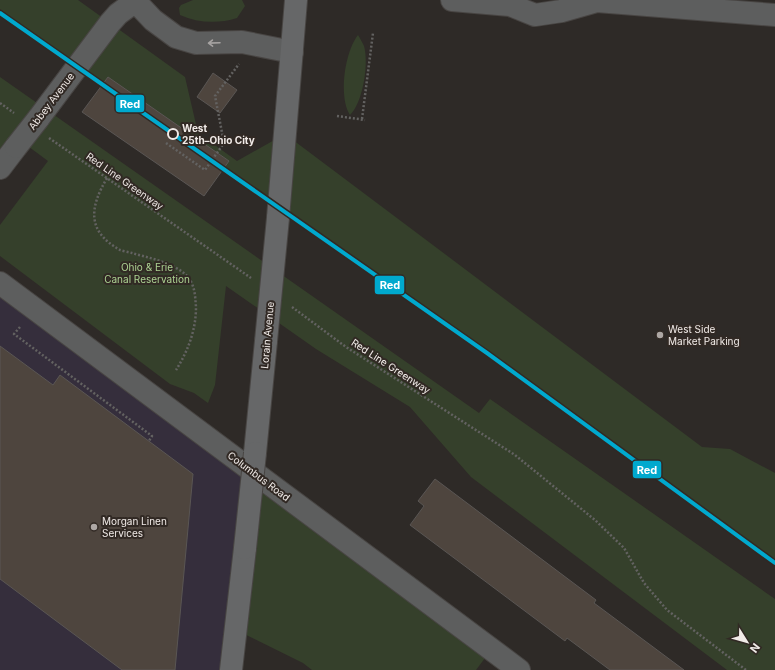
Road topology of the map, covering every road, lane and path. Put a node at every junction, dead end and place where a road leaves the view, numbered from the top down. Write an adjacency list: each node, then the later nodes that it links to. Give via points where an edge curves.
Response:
1 (296, 0): 7 (main road, Lorain Avenue)
2 (452, 0): 4 (street, via 510,5 535,16)
3 (136, 1): 7 (street, one-way to 3, via 248,43 196,43 176,36 153,20); 14 (street, Abbey Avenue, bridge, via 110,23)
4 (550, 7): 5 (street, via 597,1)
5 (775, 15)
6 (373, 33): 10 (path, via 364,120)
7 (292, 52): 22 (main road, Lorain Avenue, bridge, via 260,407)
8 (240, 64): 13 (path, via 215,96 224,143 205,170)
9 (0, 103): 11 (path)
10 (337, 116)
11 (20, 117)
12 (44, 134): 15 (path, Red Line Greenway)
13 (166, 143)
14 (0, 168)
15 (107, 178): 16 (path, Red Line Greenway); 20 (path, via 96,197 93,213 102,234 121,250 170,265 185,274 194,288 196,321 185,356)
16 (252, 279)
17 (0, 283): 23 (street, Columbus Road)
18 (289, 305): 24 (path, Red Line Greenway, via 346,347 515,455 595,520 619,544 644,583 668,610)
19 (20, 327): 21 (path, via 14,334 152,436)
20 (176, 370)
21 (149, 441)
22 (231, 670)
23 (518, 670)
24 (746, 670)

